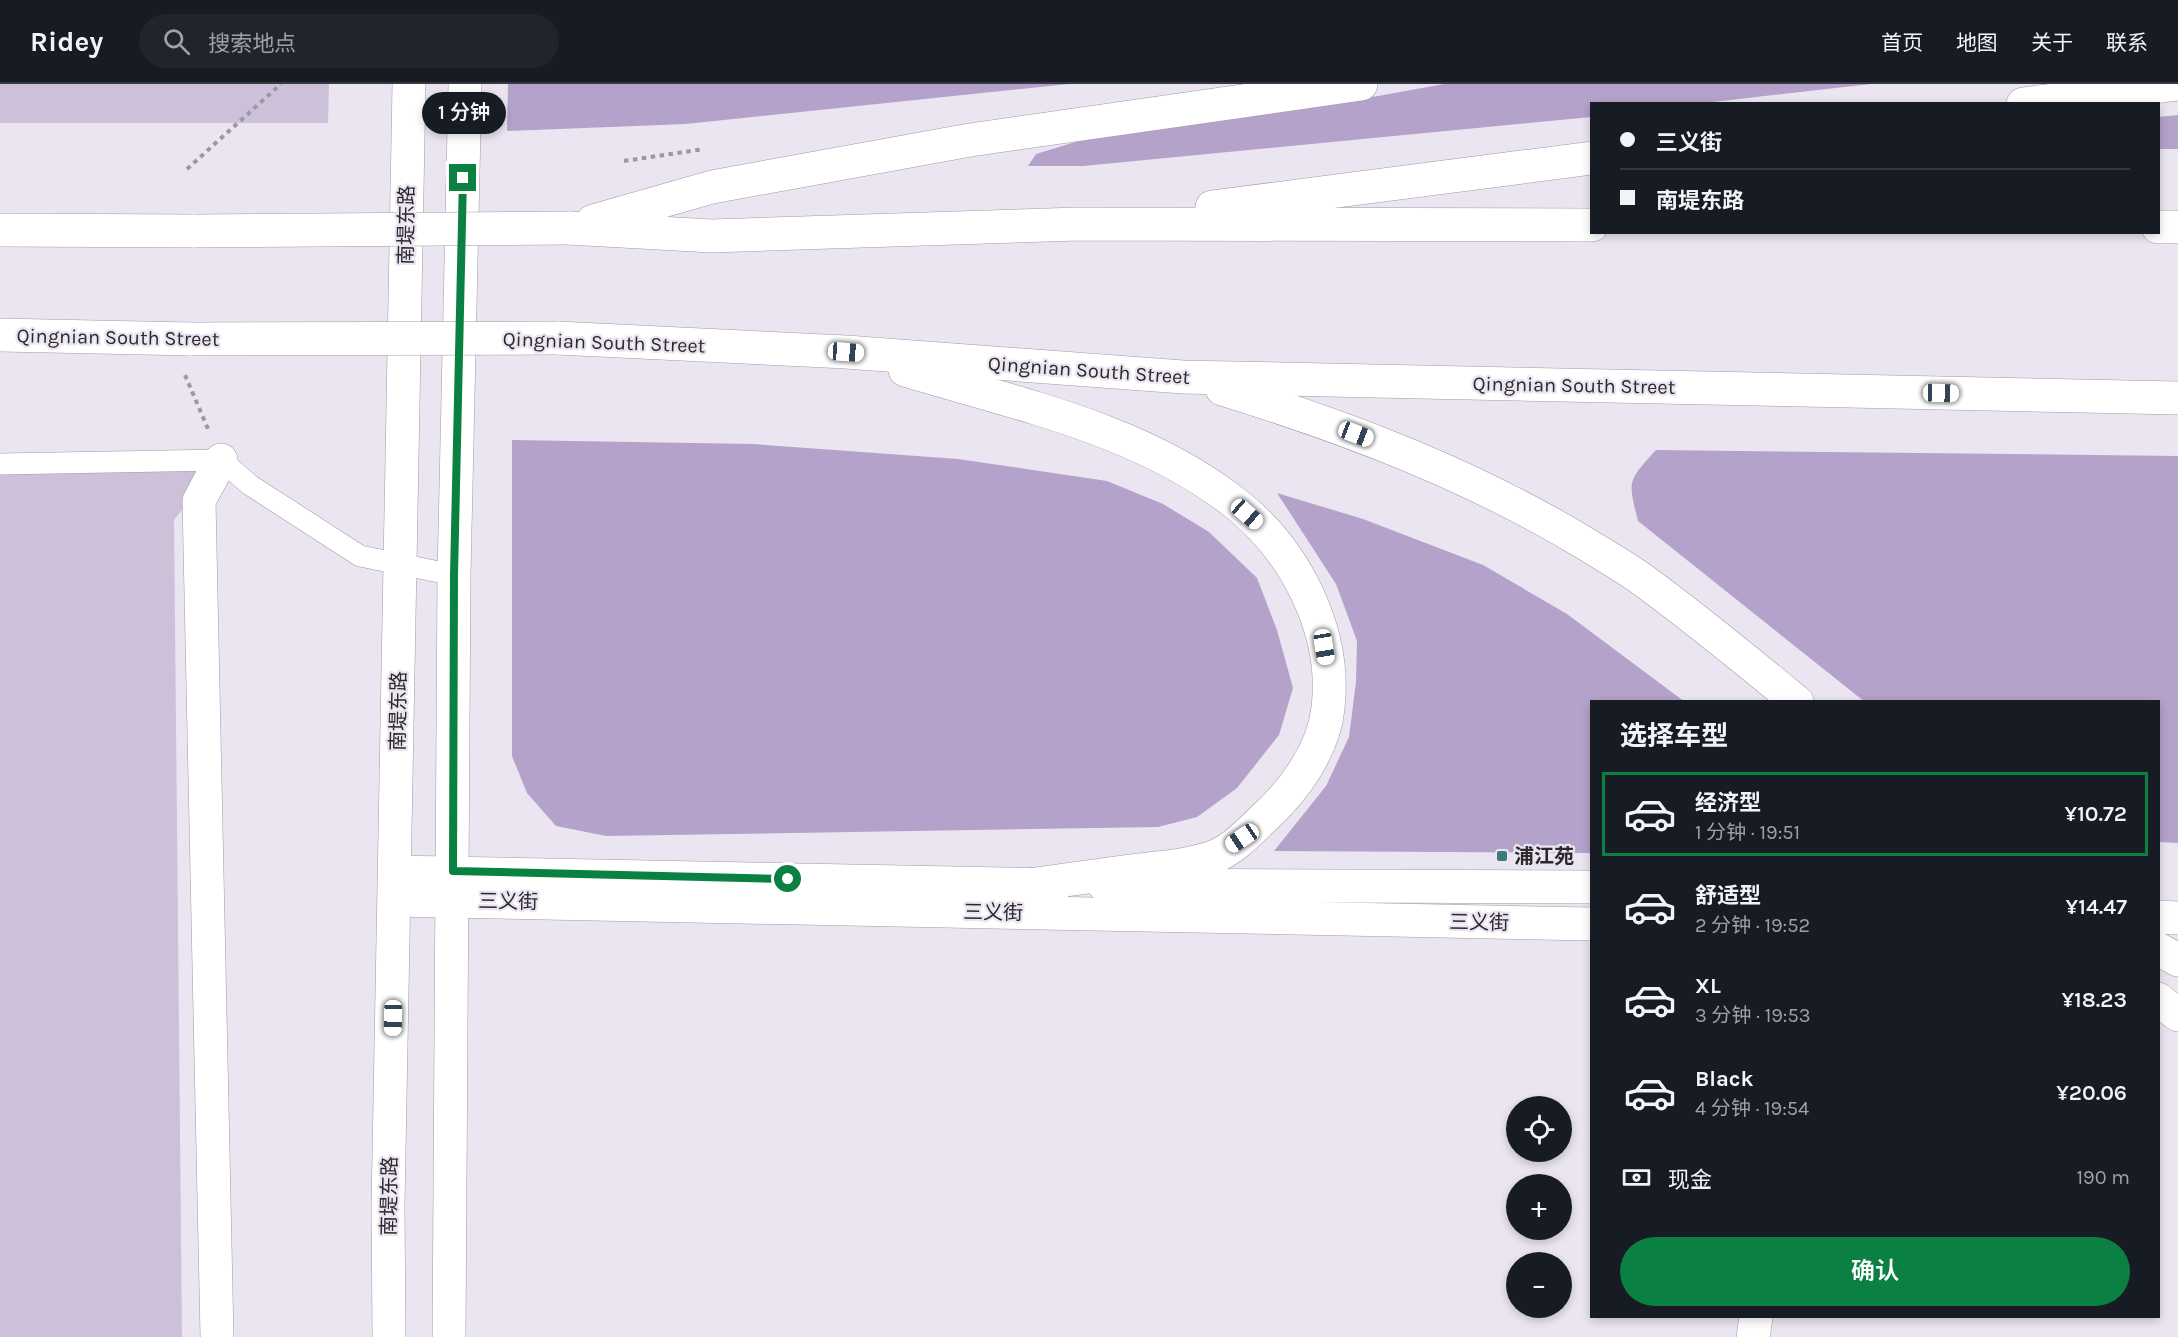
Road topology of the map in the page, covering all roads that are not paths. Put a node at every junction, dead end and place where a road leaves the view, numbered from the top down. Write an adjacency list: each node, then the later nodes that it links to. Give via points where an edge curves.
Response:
1 (409, 84): 19 (main road, 南堤东路)
2 (465, 84): 20 (main road)
3 (1361, 84): 11 (main road, via 970,140 712,188)
4 (2176, 84): 5 (main road)
5 (2038, 102)
6 (1590, 158): 7 (main road)
7 (1078, 224): 8 (main road); 11 (main road, via 712,236)
8 (1590, 225)
9 (2160, 227): 10 (main road)
10 (2178, 227)
11 (568, 228): 12 (main road, bridge)
12 (0, 230)
13 (0, 335): 14 (main road, Qingnian South Street, bridge, via 181,339 557,338)
14 (846, 352): 15 (main road, Qingnian South Street); 25 (main road, via 1104,430 1174,464 1233,502 1261,526 1299,576 1311,605 1330,680 1328,711 1317,746 1297,783 1276,807 1218,855 1183,865)
15 (1183, 377): 16 (main road, Qingnian South Street); 21 (main road, via 1364,437 1453,473 1535,514 1639,577)
16 (2178, 398)
17 (221, 460): 18 (lane); 19 (lane, via 250,485 360,556); 36 (main road, via 199,501)
18 (0, 465)
19 (400, 564): 20 (lane); 26 (main road, 南堤东路)
20 (454, 575): 24 (main road)
21 (1755, 667): 22 (main road); 23 (main road)
22 (1774, 700)
23 (1795, 700)
24 (453, 885): 25 (main road, 三义街); 26 (main road, 三义街); 30 (main road, 三义街); 38 (main road)
25 (1028, 885): 27 (main road, 三义街)
26 (395, 886): 37 (main road, 南堤东路)
27 (1590, 887)
28 (2160, 917): 29 (main road)
29 (2178, 918)
30 (1590, 924)
31 (2160, 950): 32 (main road)
32 (2178, 960)
33 (2160, 1001): 34 (main road)
34 (2178, 1015)
35 (1756, 1318): 39 (main road)
36 (217, 1337)
37 (389, 1337)
38 (449, 1337)
39 (1753, 1337)

